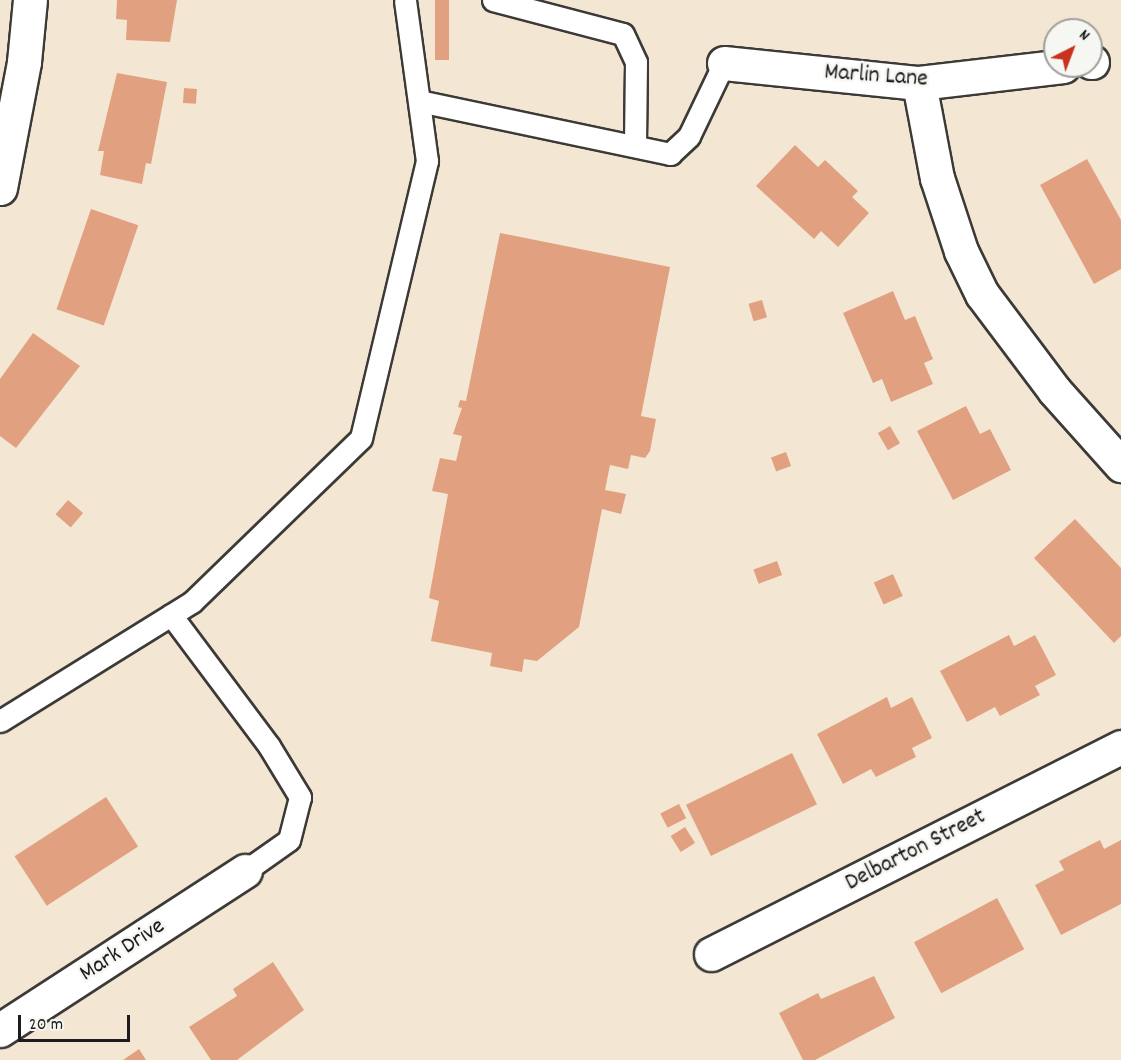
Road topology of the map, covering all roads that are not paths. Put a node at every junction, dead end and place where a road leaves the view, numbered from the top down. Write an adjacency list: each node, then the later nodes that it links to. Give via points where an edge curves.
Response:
1 (30, 0): 9 (street, via 24,62)
2 (405, 0): 7 (lane)
3 (493, 0): 8 (lane, via 623,34 636,62)
4 (724, 63): 6 (street, Marlin Lane); 8 (lane, via 688,136 670,154)
5 (1043, 68): 6 (street, Marlin Lane)
6 (919, 83): 10 (street, via 937,178 961,251 982,294 1054,390)
7 (419, 101): 8 (lane); 11 (lane, via 427,161 361,438 192,602)
8 (635, 146)
9 (0, 188)
10 (1121, 465)
11 (171, 615): 12 (lane); 14 (lane, via 269,746 300,797 289,840)
12 (0, 721)
13 (1121, 747): 15 (street, Delbarton Street)
14 (245, 871): 16 (street, Mark Drive)
15 (711, 954)
16 (0, 1030)

